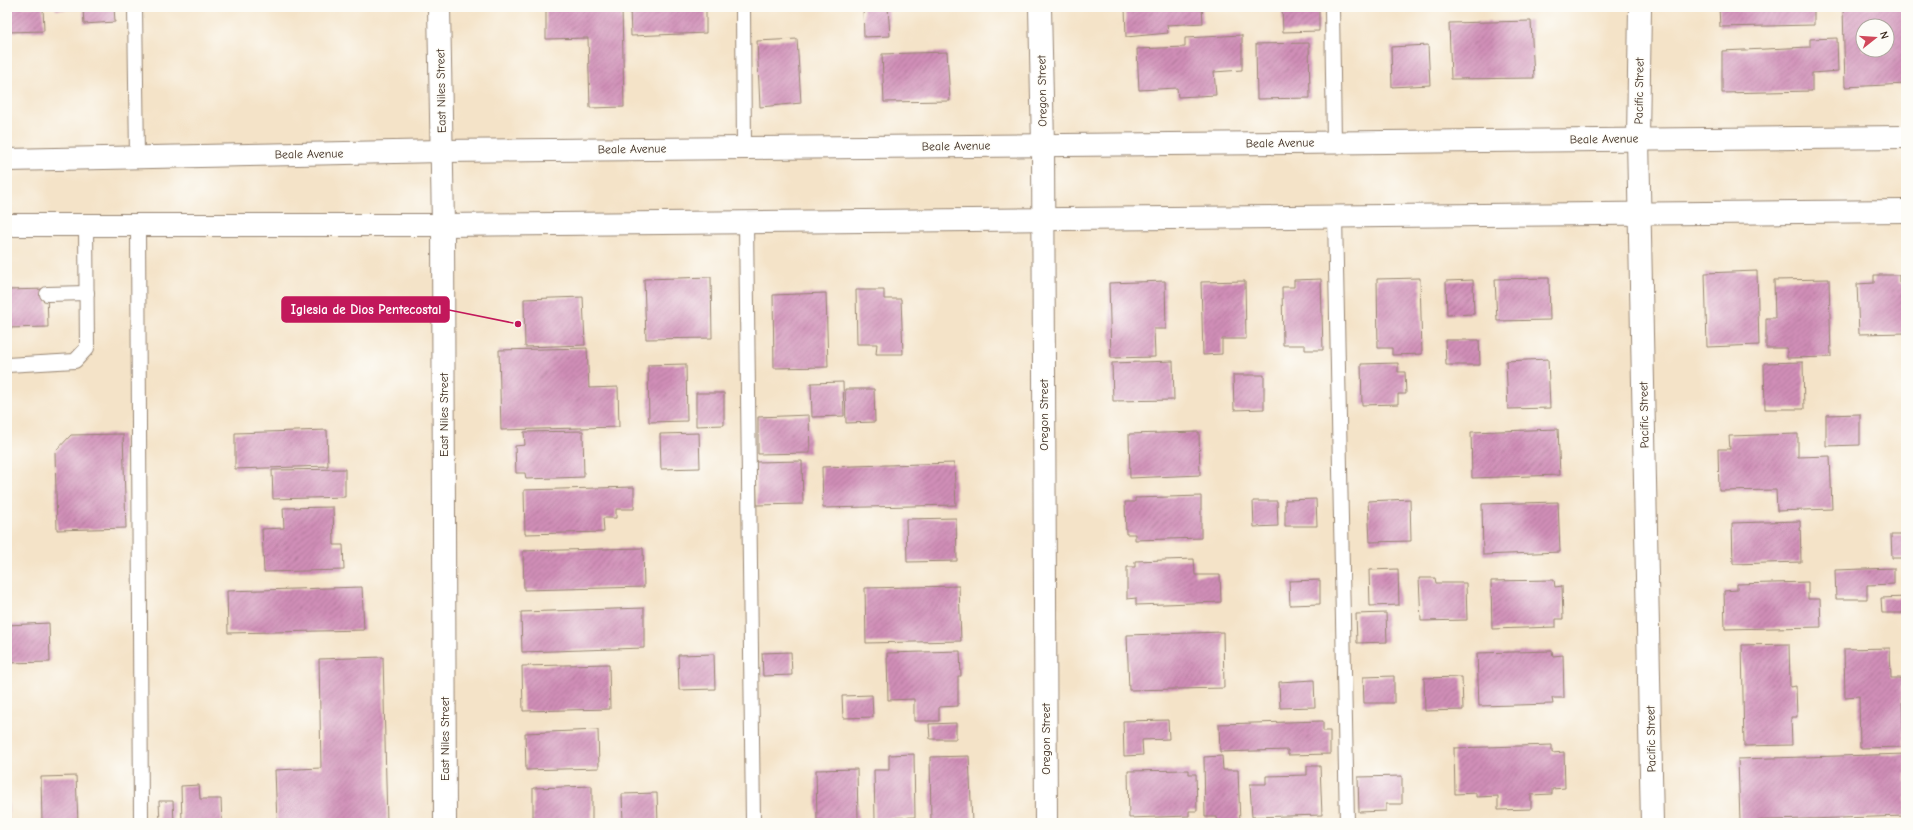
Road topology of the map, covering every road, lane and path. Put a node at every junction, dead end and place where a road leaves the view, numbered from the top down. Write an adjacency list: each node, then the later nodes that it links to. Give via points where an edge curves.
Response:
1 (135, 7): 13 (lane)
2 (439, 7): 12 (main road, East Niles Street)
3 (743, 7): 11 (lane)
4 (1040, 7): 10 (main road, Oregon Street)
5 (1332, 7): 9 (lane)
6 (1640, 7): 8 (main road, Pacific Street)
7 (1906, 137): 8 (main road, Beale Avenue)
8 (1638, 139): 9 (main road, Beale Avenue); 16 (main road, Pacific Street)
9 (1334, 142): 10 (main road, Beale Avenue)
10 (1043, 145): 11 (main road, Beale Avenue); 18 (main road, Oregon Street)
11 (744, 148): 12 (main road, Beale Avenue)
12 (442, 151): 13 (main road, Beale Avenue); 23 (main road, East Niles Street)
13 (137, 158): 14 (main road, Beale Avenue)
14 (7, 160)
15 (1906, 211): 16 (main road)
16 (1640, 212): 17 (main road); 32 (main road, Pacific Street)
17 (1335, 216): 18 (main road); 31 (lane)
18 (1044, 220): 19 (main road); 30 (main road, Oregon Street)
19 (746, 222): 23 (main road); 29 (lane)
20 (7, 225): 21 (main road)
21 (86, 225): 22 (main road); 24 (lane)
22 (138, 225): 23 (main road); 27 (lane)
23 (443, 225): 28 (main road, East Niles Street)
24 (87, 293): 25 (lane); 26 (lane, via 87,348 75,361)
25 (47, 294)
26 (7, 365)
27 (141, 823)
28 (445, 823)
29 (753, 823)
30 (1046, 823)
31 (1347, 823)
32 (1652, 823)

